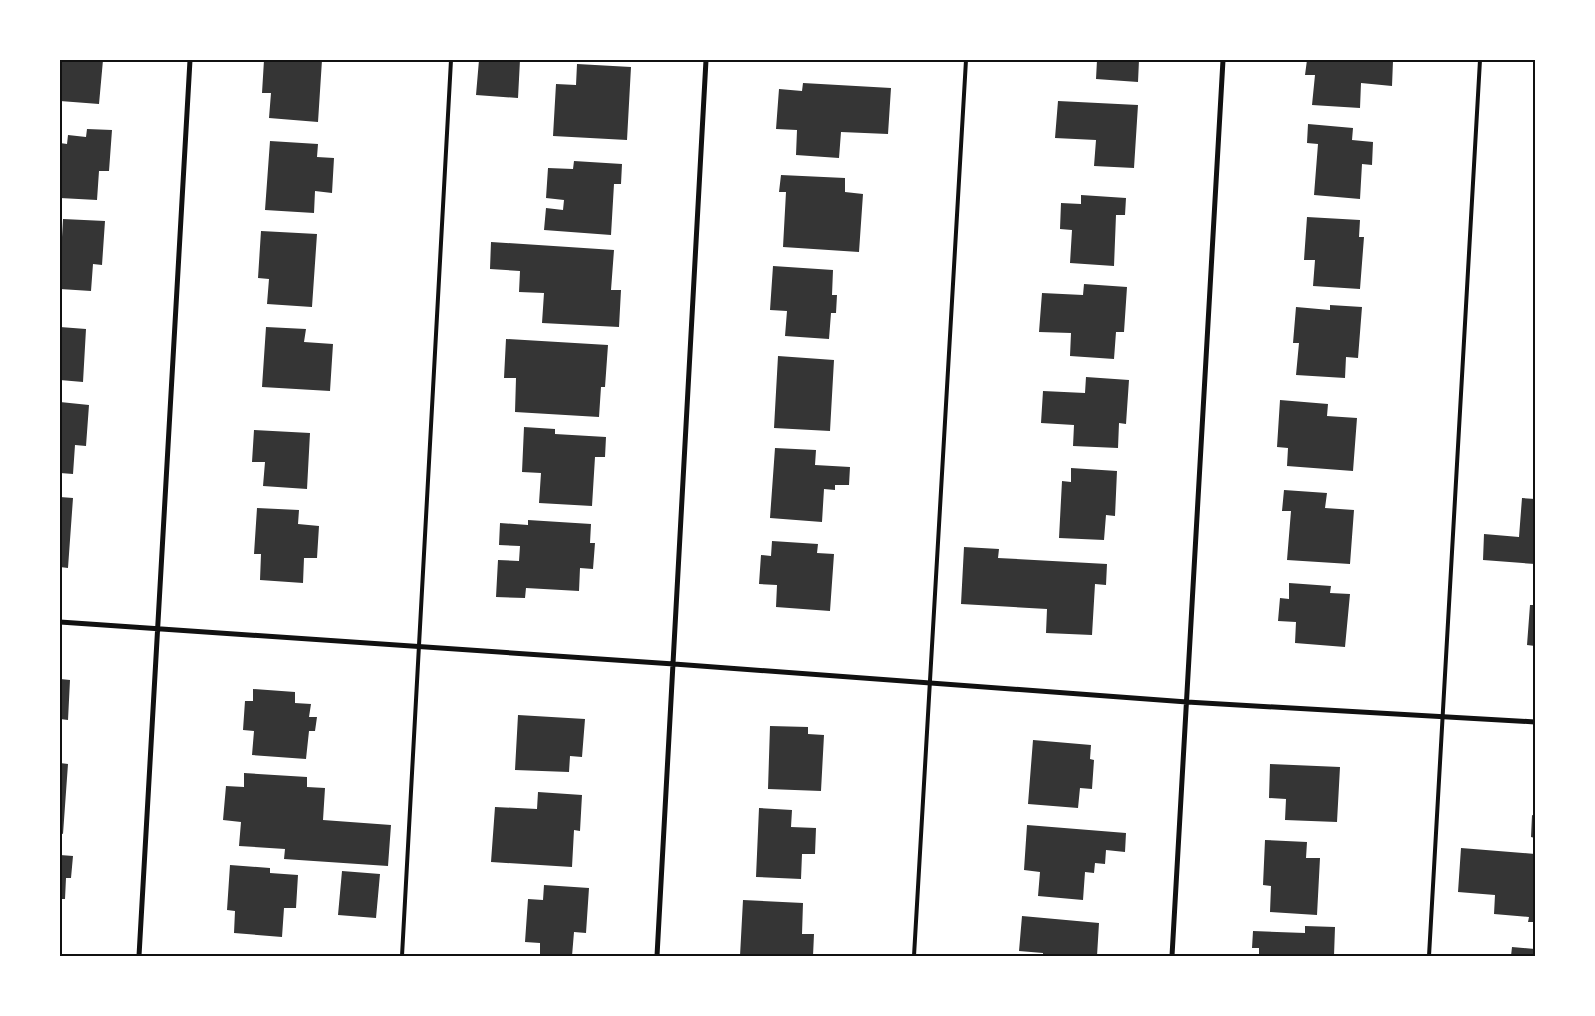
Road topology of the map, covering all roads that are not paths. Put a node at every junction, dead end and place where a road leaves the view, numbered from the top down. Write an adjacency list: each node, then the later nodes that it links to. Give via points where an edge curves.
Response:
1 (190, 60): 8 (street)
2 (451, 60): 9 (lane)
3 (706, 60): 10 (street)
4 (966, 60): 11 (lane)
5 (1223, 60): 12 (street)
6 (1480, 60): 13 (lane)
7 (60, 622): 8 (street)
8 (156, 629): 9 (street); 15 (street)
9 (420, 647): 10 (street); 16 (lane)
10 (674, 664): 11 (street); 17 (street)
11 (930, 683): 12 (street); 18 (lane)
12 (1187, 702): 13 (street); 19 (street)
13 (1443, 717): 14 (street); 20 (lane)
14 (1535, 722)
15 (139, 956)
16 (402, 956)
17 (657, 956)
18 (914, 956)
19 (1172, 956)
20 (1429, 956)

